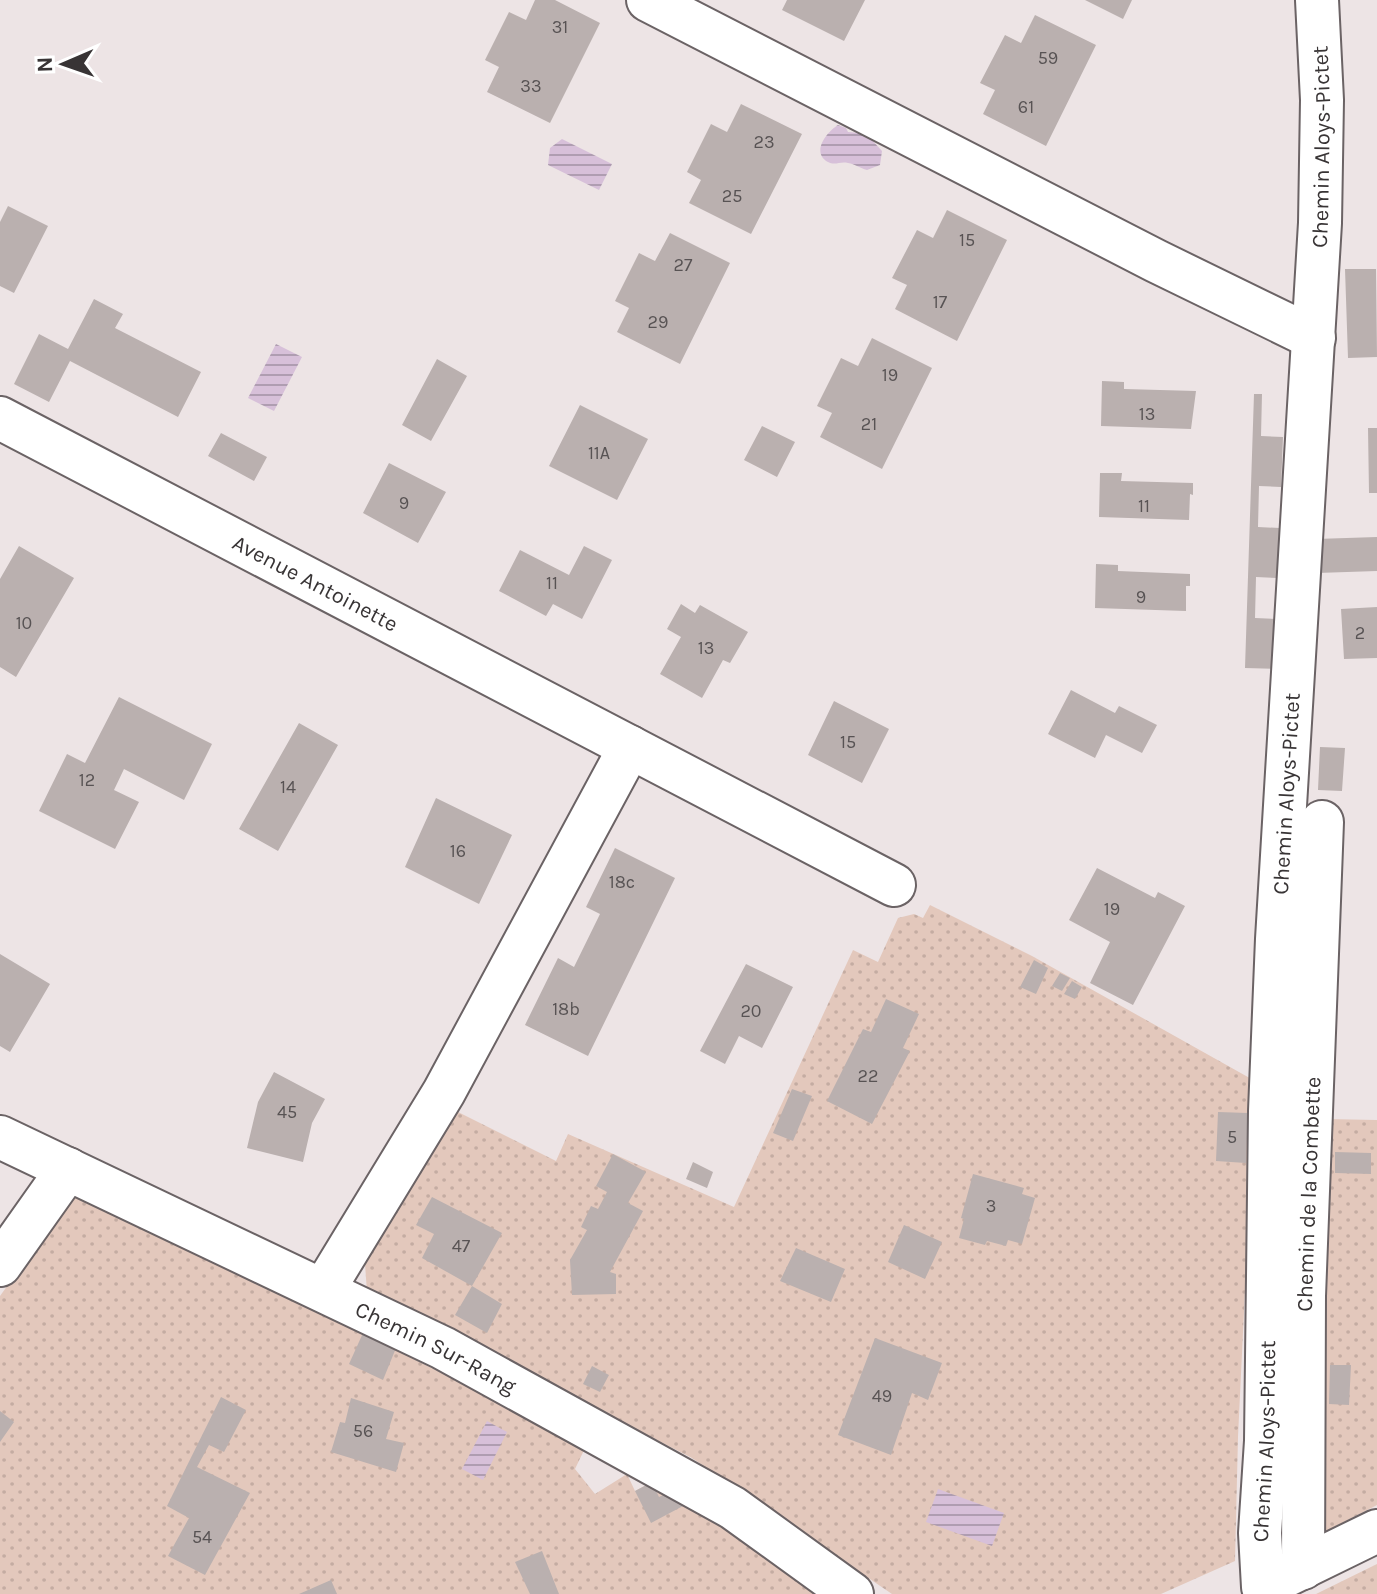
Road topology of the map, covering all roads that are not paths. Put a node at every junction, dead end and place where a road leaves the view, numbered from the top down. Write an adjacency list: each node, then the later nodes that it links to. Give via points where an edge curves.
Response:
1 (648, 0): 3 (street)
2 (1317, 0): 3 (street, Chemin Aloys-Pictet, via 1322,100)
3 (1314, 338): 14 (street, Chemin Aloys-Pictet, via 1277,939 1266,1441)
4 (0, 418): 5 (street, Avenue Antoinette)
5 (630, 747): 7 (street, Avenue Antoinette); 11 (street, via 444,1092)
6 (1322, 822): 13 (street, Chemin de la Combette, via 1304,1296)
7 (894, 885)
8 (0, 1137): 9 (street, Chemin Sur-Rang)
9 (68, 1169): 10 (street); 11 (street, Chemin Sur-Rang)
10 (0, 1265)
11 (324, 1289): 15 (street, Chemin Sur-Rang, via 443,1348 733,1508)
12 (1377, 1531): 13 (street)
13 (1303, 1568): 14 (street)
14 (1255, 1591)
15 (852, 1594)

